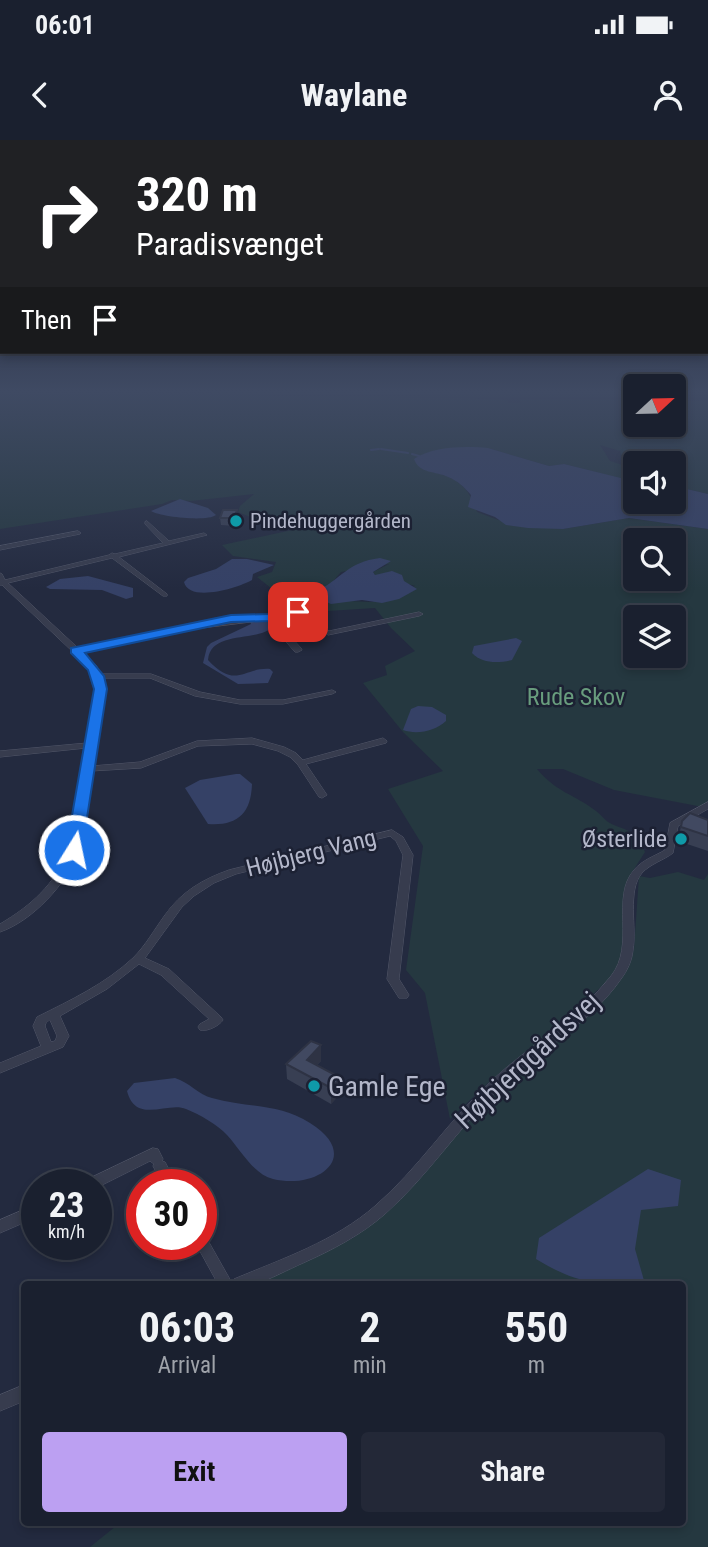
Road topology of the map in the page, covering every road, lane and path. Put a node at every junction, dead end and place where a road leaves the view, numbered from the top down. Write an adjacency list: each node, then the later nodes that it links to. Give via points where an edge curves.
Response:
1 (147, 523): 4 (street)
2 (78, 533): 5 (street)
3 (204, 535): 4 (street)
4 (166, 542): 6 (street)
5 (0, 548)
6 (112, 555): 7 (street); 8 (street)
7 (1, 580): 12 (street)
8 (165, 595)
9 (419, 614): 10 (street, via 328,633 303,612)
10 (269, 618): 11 (street); 12 (street, via 231,619)
11 (298, 650)
12 (76, 651): 13 (street)
13 (98, 676): 14 (street, via 151,676 198,694 240,702 283,702); 16 (street)
14 (332, 692)
15 (383, 741): 18 (street)
16 (91, 745): 17 (street); 19 (street)
17 (0, 754)
18 (301, 763): 19 (street, via 268,744 233,740 197,744 141,765); 20 (street)
19 (88, 769): 22 (street, via 67,868 42,901)
20 (322, 795)
21 (704, 807): 35 (street, Højbjerggårdsvej, via 673,825 670,851 635,875 629,948 617,978 569,1025 495,1085 379,1211 346,1235)
22 (0, 929)
23 (138, 959): 24 (street, Højbjerg Vang, via 177,906 211,880 391,833 408,855 393,979); 25 (street, Højbjerg Vang, via 87,997); 26 (street, via 165,972 217,1020)
24 (403, 995)
25 (53, 1014): 27 (street, via 39,1026); 27 (street, via 63,1037)
26 (204, 1027)
27 (47, 1049): 28 (street)
28 (0, 1068)
29 (161, 1169): 30 (street, via 153,1153)
30 (112, 1174)
31 (21, 1217): 32 (street)
32 (0, 1227)
33 (212, 1260): 34 (street)
34 (223, 1281)
35 (246, 1281)
36 (21, 1395): 37 (street)
37 (0, 1404)

